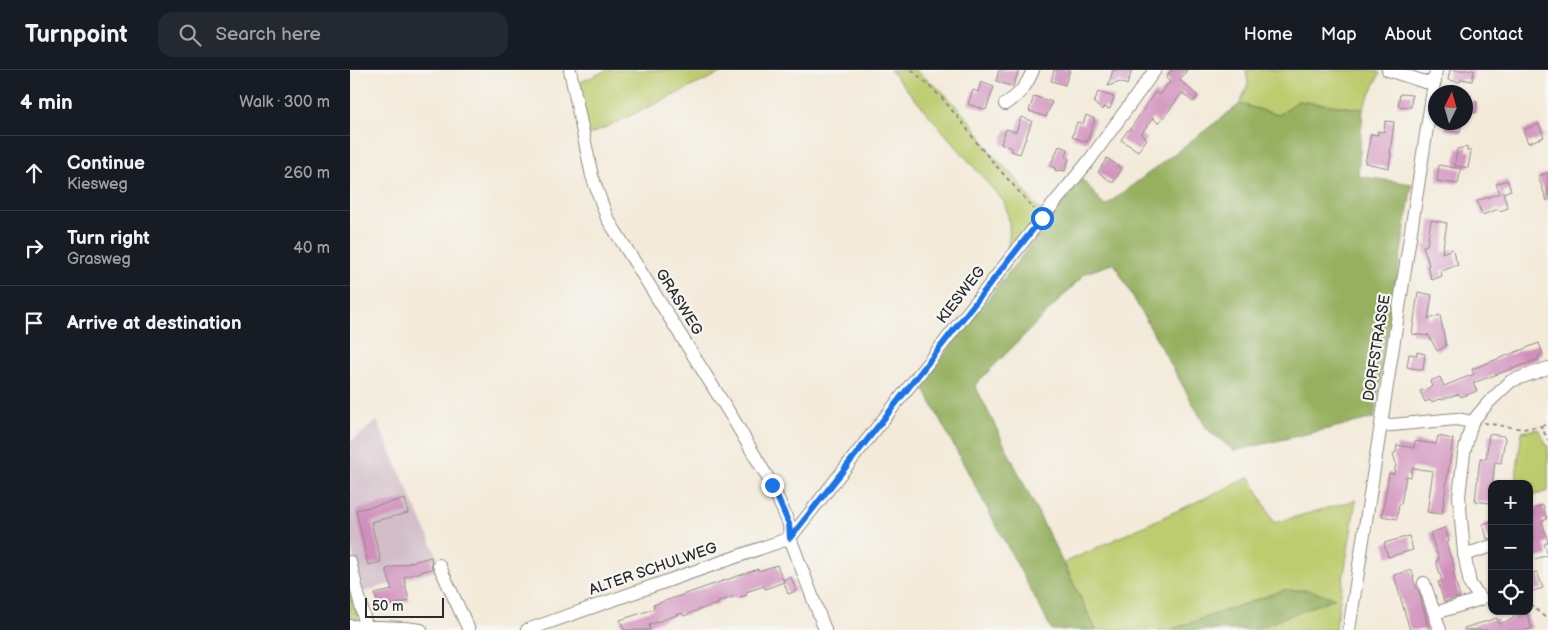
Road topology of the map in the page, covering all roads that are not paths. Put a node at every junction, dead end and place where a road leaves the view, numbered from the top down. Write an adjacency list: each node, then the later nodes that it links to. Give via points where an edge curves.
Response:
1 (570, 70): 10 (street, GRASWEG, via 592,176 607,218 764,471 789,524)
2 (1033, 70): 6 (street, via 1027,84)
3 (1155, 70): 10 (street, KIESWEG, via 1088,162)
4 (1388, 70): 5 (street, via 1425,82)
5 (1436, 76): 9 (street, DORFSTRASSE)
6 (1006, 104)
7 (1548, 368): 8 (street, via 1511,381)
8 (1472, 422): 9 (street, via 1456,419); 12 (street, via 1464,453 1459,496)
9 (1381, 426): 23 (street, DORFSTRASSE)
10 (790, 538): 21 (street, ALTER SCHULWEG); 22 (street)
11 (1488, 547): 12 (street)
12 (1464, 555): 16 (street, via 1470,584 1481,599)
13 (350, 562): 18 (street)
14 (439, 565): 20 (street)
15 (1424, 584): 16 (street)
16 (1435, 613): 24 (street)
17 (350, 626): 18 (street)
18 (369, 628): 19 (street)
19 (421, 630)
20 (469, 630)
21 (527, 630)
22 (826, 630)
23 (1349, 630)
24 (1440, 630)

